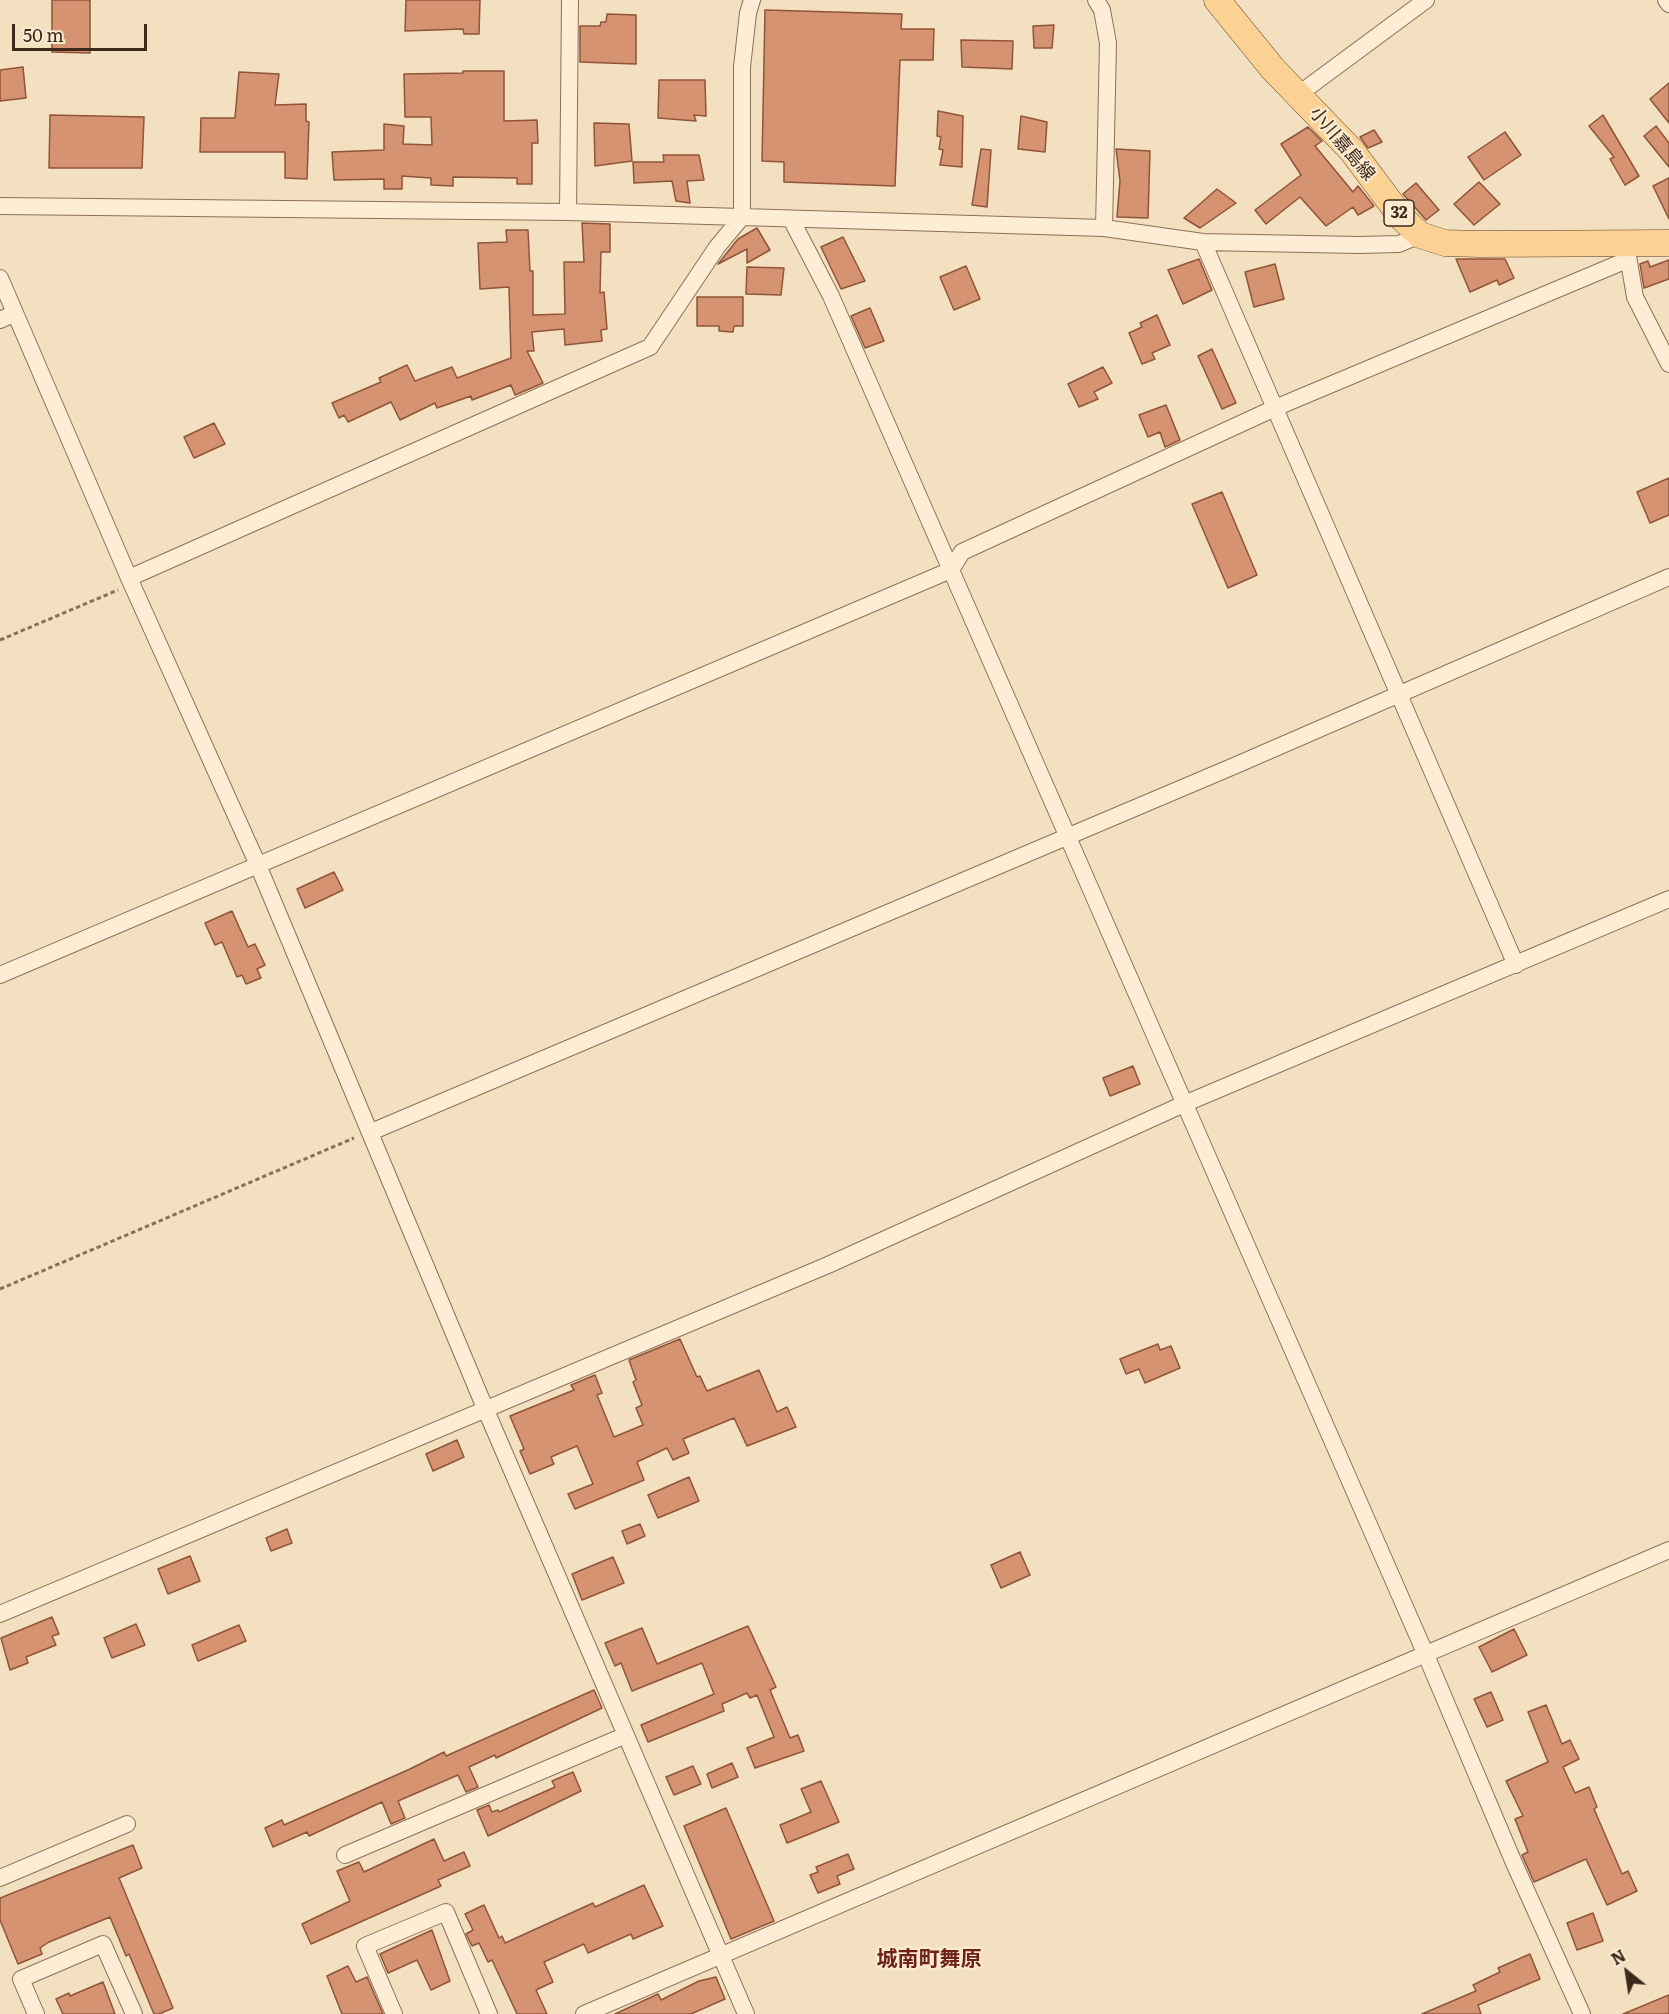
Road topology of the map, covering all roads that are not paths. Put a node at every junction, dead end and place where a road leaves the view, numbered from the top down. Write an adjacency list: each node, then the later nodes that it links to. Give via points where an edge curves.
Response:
1 (570, 0): 10 (street)
2 (752, 0): 11 (street, via 742,67)
3 (1096, 0): 13 (street, via 1102,10 1108,43)
4 (1217, 0): 8 (main road, 小川嘉島線 / 32)
5 (1426, 0): 8 (street)
6 (1666, 0): 7 (street)
7 (1669, 4)
8 (1299, 94): 14 (main road, 小川嘉島線 / 32, via 1352,151 1402,218)
9 (0, 206): 10 (street)
10 (568, 212): 11 (street)
11 (742, 217): 12 (street); 24 (street, via 717,247 650,347)
12 (791, 219): 13 (street); 22 (street, via 831,296)
13 (1104, 228): 15 (street)
14 (1420, 235): 15 (street, via 1399,244); 17 (main road, 小川嘉島線 / 32, via 1445,243)
15 (1203, 242): 21 (street)
16 (1669, 243): 17 (main road, 小川嘉島線 / 32)
17 (1627, 252): 20 (street, via 1635,297); 21 (street)
18 (0, 278): 19 (street)
19 (7, 316): 24 (street)
20 (1669, 364)
21 (1275, 408): 22 (street, via 962,552); 25 (street)
22 (951, 570): 26 (street); 27 (street)
23 (1669, 577): 25 (street)
24 (124, 584): 27 (street)
25 (1400, 692): 26 (street); 29 (street)
26 (1068, 834): 31 (street); 32 (street)
27 (258, 865): 30 (street); 32 (street)
28 (1669, 899): 29 (street)
29 (1516, 965): 31 (street)
30 (0, 975)
31 (1184, 1104): 33 (street, via 828,1264); 36 (street)
32 (371, 1132): 33 (street)
33 (485, 1408): 35 (street); 37 (street)
34 (1669, 1550): 36 (street)
35 (0, 1614)
36 (1426, 1654): 41 (street); 48 (street)
37 (626, 1735): 39 (street); 41 (street)
38 (128, 1824): 40 (street)
39 (345, 1855)
40 (0, 1878)
41 (720, 1955): 46 (street); 47 (street)
42 (36, 2014): 43 (street, via 21,1979 103,1944)
43 (134, 2014)
44 (394, 2014): 45 (street, via 365,1946 446,1912)
45 (489, 2014)
46 (584, 2014)
47 (746, 2014)
48 (1582, 2014)

